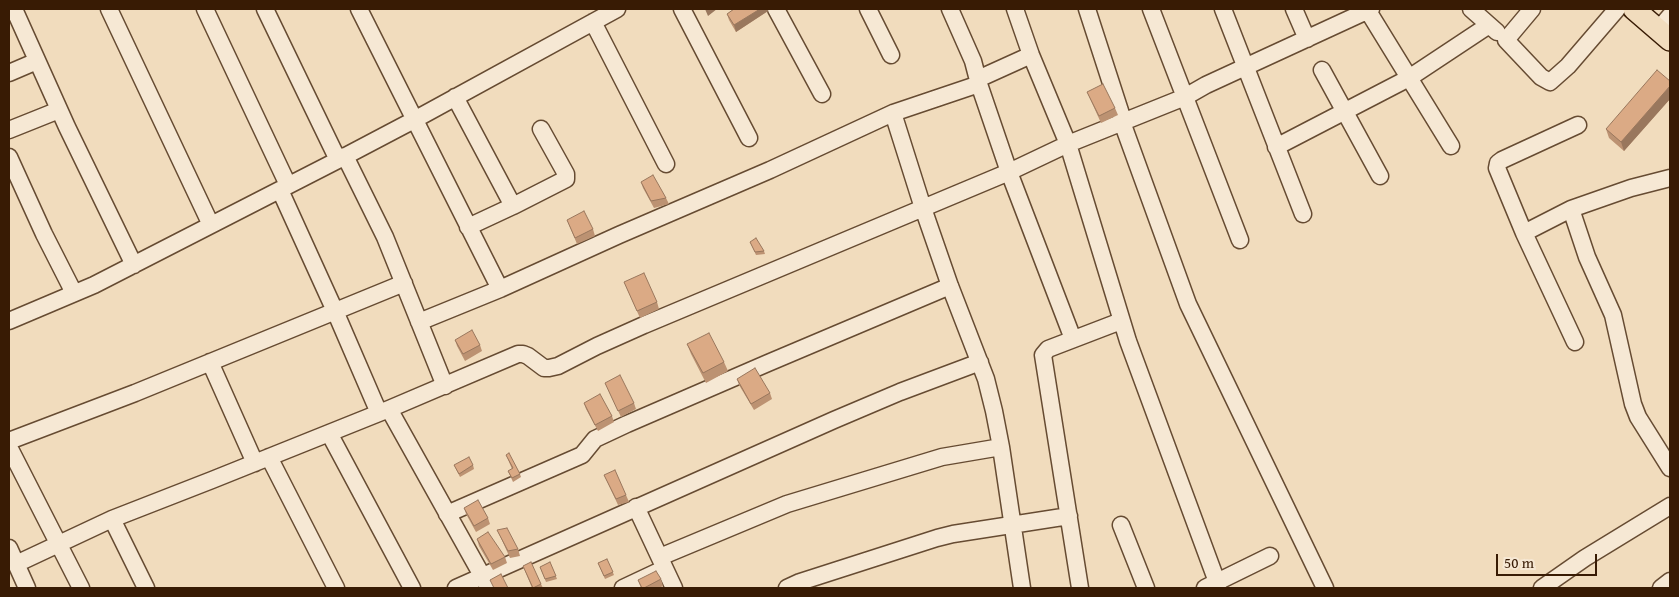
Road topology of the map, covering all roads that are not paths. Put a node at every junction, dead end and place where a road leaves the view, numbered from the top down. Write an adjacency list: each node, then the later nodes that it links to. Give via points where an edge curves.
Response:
1 (14, 9): 28 (street)
2 (109, 9): 60 (street)
3 (204, 9): 55 (street)
4 (265, 9): 50 (street)
5 (359, 9): 40 (street)
6 (617, 9): 21 (street)
7 (682, 9): 45 (street)
8 (776, 9): 34 (street)
9 (868, 9): 26 (street)
10 (950, 9): 33 (street, via 973,61)
11 (1015, 9): 27 (street)
12 (1088, 9): 41 (street)
13 (1151, 9): 36 (street)
14 (1223, 9): 29 (street)
15 (1294, 9): 24 (street)
16 (1471, 9): 23 (street)
17 (1532, 9): 25 (street)
18 (1617, 9): 25 (street, via 1550,82 1541,77)
19 (1634, 9): 22 (main road)
20 (1370, 10): 24 (street); 32 (street)
21 (593, 22): 35 (street); 51 (street)
22 (1665, 23)
23 (1489, 25): 25 (street); 32 (street)
24 (1307, 39): 29 (street)
25 (1506, 40)
26 (891, 55)
27 (1031, 55): 33 (street); 46 (street)
28 (37, 61): 31 (street); 37 (street)
29 (1245, 68): 36 (street); 48 (street)
30 (1322, 70): 38 (street)
31 (9, 73)
32 (1409, 78): 38 (street); 47 (street)
33 (978, 81): 39 (street); 52 (street)
34 (822, 94)
35 (455, 97): 40 (street); 56 (street)
36 (1185, 97): 41 (street); 63 (street)
37 (59, 110): 44 (street); 64 (street)
38 (1345, 112): 48 (street); 53 (street)
39 (893, 113): 57 (street); 67 (street)
40 (414, 120): 50 (street); 61 (street)
41 (1122, 122): 46 (street); 112 (street, via 1188,304)
42 (1578, 125): 62 (street, via 1497,165)
43 (541, 129): 56 (street, via 567,177)
44 (9, 130)
45 (750, 138)
46 (1068, 144): 52 (street); 71 (street)
47 (1452, 146)
48 (1276, 147): 59 (street)
49 (9, 157): 68 (street)
50 (341, 158): 55 (street); 65 (street, via 385,237)
51 (666, 164)
52 (1009, 172): 57 (street); 73 (street)
53 (1380, 176)
54 (1670, 178): 58 (street)
55 (284, 188): 60 (street); 69 (street)
56 (513, 206): 61 (street)
57 (923, 208): 66 (street); 77 (street, via 604,342 558,366 544,368 528,356 518,354)
58 (1571, 209): 62 (street); 84 (street, via 1612,315 1633,404)
59 (1303, 214)
60 (211, 225): 64 (street)
61 (468, 227): 67 (street)
62 (1524, 233): 74 (street)
63 (1240, 240)
64 (134, 264): 68 (street)
65 (404, 283): 69 (street); 72 (street)
66 (950, 286): 76 (street); 87 (street, via 627,424 596,439 582,455)
67 (500, 290): 72 (street)
68 (74, 293): 70 (street)
69 (335, 311): 75 (street); 78 (street)
70 (11, 316)
71 (1121, 321): 73 (street); 99 (street)
72 (419, 322): 77 (street)
73 (1073, 339): 88 (street, via 1048,349 1044,355)
74 (1575, 342)
75 (210, 362): 80 (street); 83 (street)
76 (980, 362): 82 (street); 86 (street, via 891,396)
77 (446, 386): 78 (street)
78 (384, 411): 79 (street); 87 (street)
79 (329, 433): 83 (street); 104 (street)
80 (9, 441)
81 (9, 447): 92 (street)
82 (1001, 447): 91 (street); 95 (street, via 923,463 787,504)
83 (262, 460): 89 (street); 103 (street)
84 (1670, 468)
85 (1670, 506): 113 (street)
86 (636, 507): 95 (street); 97 (street)
87 (447, 514): 97 (street)
88 (1069, 516): 91 (street); 110 (street)
89 (112, 519): 92 (street); 102 (street)
90 (1121, 525): 111 (street)
91 (1012, 526): 108 (street, via 936,538); 109 (street)
92 (59, 544): 96 (street); 101 (street)
93 (9, 548): 96 (street)
94 (1270, 556): 99 (street)
95 (662, 563): 106 (street); 107 (street)
96 (16, 564): 100 (street)
97 (486, 582): 105 (street)
98 (1670, 582): 114 (street)
99 (1213, 586)
100 (27, 588)
101 (81, 588)
102 (146, 588)
103 (336, 588)
104 (412, 588)
105 (456, 588)
106 (623, 588)
107 (674, 588)
108 (787, 588)
109 (1022, 588)
110 (1080, 588)
111 (1146, 588)
112 (1325, 588)
113 (1542, 588)
114 (1661, 588)

